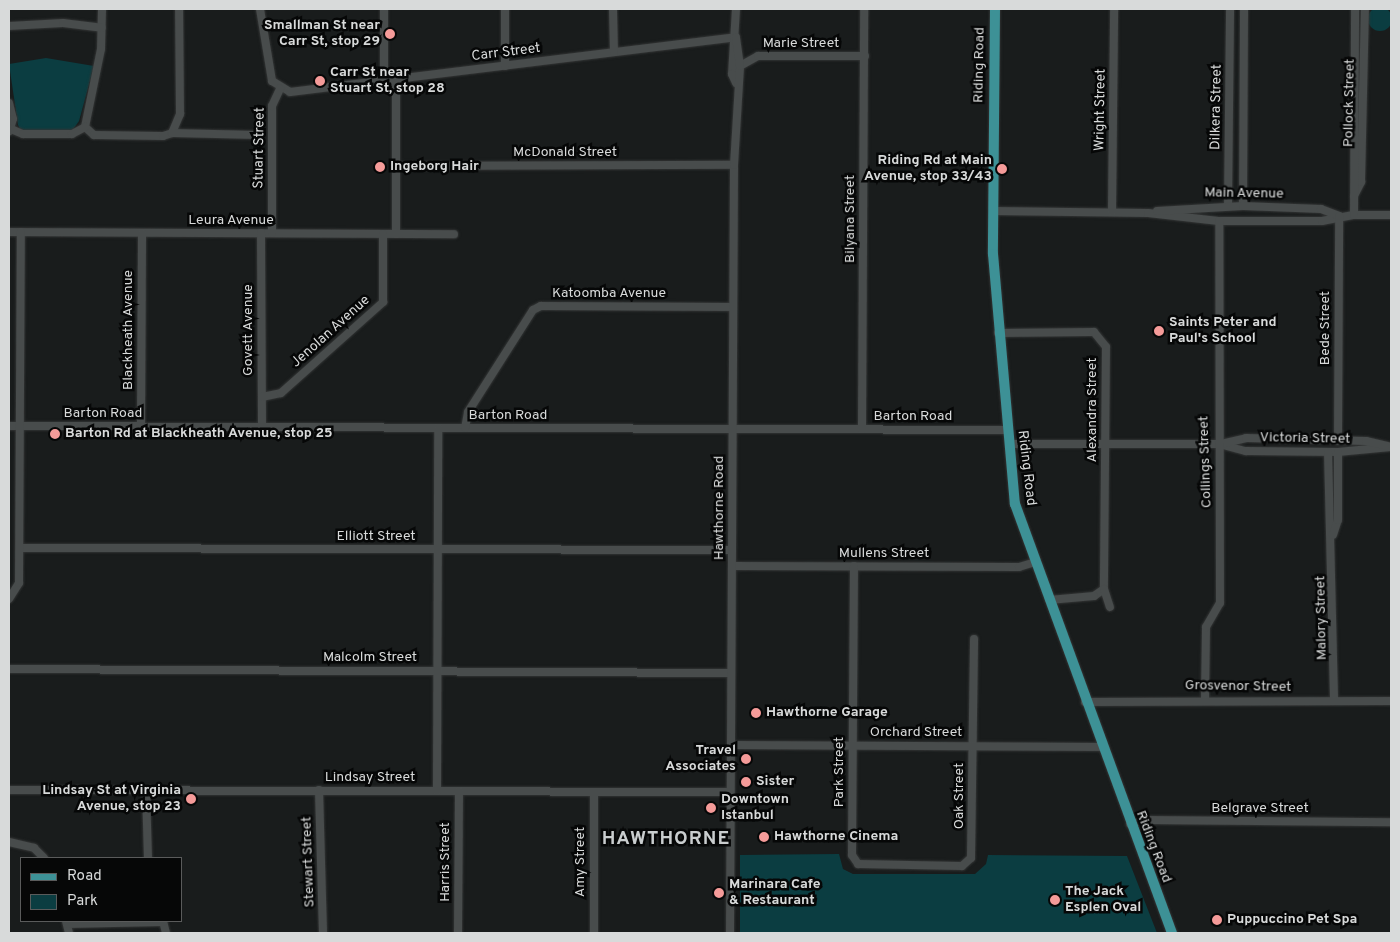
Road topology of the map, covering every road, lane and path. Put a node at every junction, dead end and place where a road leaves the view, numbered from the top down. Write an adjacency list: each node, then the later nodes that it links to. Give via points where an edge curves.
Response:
1 (102, 9): 16 (street)
2 (179, 9): 29 (street, via 180,114)
3 (260, 9): 25 (street, via 269,70)
4 (384, 9): 23 (street)
5 (505, 9): 20 (street)
6 (613, 9): 18 (street)
7 (736, 9): 17 (street, Hawthorne Road)
8 (864, 9): 19 (street, Bilyana Street)
9 (995, 9): 36 (main road, Riding Road)
10 (1114, 9): 37 (street, Wright Street)
11 (1230, 9): 34 (street, Dilkera Street)
12 (1244, 9): 35 (street, Dilkera Street)
13 (1355, 9): 33 (street, Pollock Street)
14 (1365, 9): 33 (street, Pollock Street, via 1361,182)
15 (9, 26): 16 (street, via 62,23)
16 (102, 28): 27 (street)
17 (736, 37): 18 (street, Carr Street); 21 (street, Hawthorne Road); 24 (street, Hawthorne Road, via 732,74)
18 (614, 52): 20 (street, Carr Street)
19 (865, 56): 21 (street, Marie Street, via 755,57); 61 (street, Bilyana Street)
20 (505, 66): 22 (street, Carr Street)
21 (740, 66): 24 (street, Hawthorne Road)
22 (396, 79): 23 (street, Carr Street); 32 (street)
23 (384, 80): 25 (street, Carr Street)
24 (736, 83): 31 (street, Hawthorne Road)
25 (280, 89): 47 (street, Stuart Street, via 272,106)
26 (9, 103): 28 (street)
27 (85, 127): 28 (street, via 72,134 23,134); 29 (street, via 94,135)
28 (10, 130)
29 (172, 133): 30 (street)
30 (258, 135)
31 (734, 165): 32 (street, McDonald Street); 51 (street, Hawthorne Road)
32 (397, 166): 49 (street)
33 (1354, 196): 39 (street, Pollock Street)
34 (1228, 206): 35 (street, Main Avenue); 38 (street, Main Avenue)
35 (1243, 206): 41 (street, Main Avenue, via 1321,209)
36 (993, 211): 37 (street, Main Avenue); 52 (main road, Riding Road)
37 (1112, 212): 38 (street, Main Avenue)
38 (1148, 213): 42 (street, Main Avenue)
39 (1354, 214): 40 (street, Main Avenue); 41 (street, Main Avenue)
40 (1391, 215)
41 (1339, 216): 42 (street, Main Avenue, via 1322,221); 63 (street, Bede Street)
42 (1219, 221): 66 (street, Collings Street)
43 (9, 232): 44 (street, Leura Avenue)
44 (21, 232): 45 (street, Leura Avenue); 55 (street)
45 (142, 232): 46 (street, Leura Avenue); 56 (street, Blackheath Avenue)
46 (261, 233): 47 (street, Leura Avenue); 53 (street, Govett Avenue)
47 (272, 233): 48 (street, Leura Avenue)
48 (383, 234): 49 (street, Leura Avenue); 53 (street, Jenolan Avenue, via 384,302 281,393)
49 (396, 234): 50 (street, Leura Avenue)
50 (454, 234)
51 (733, 306): 59 (street, Katoomba Avenue, via 541,306 532,310 468,412); 60 (street, Hawthorne Road)
52 (998, 333): 62 (main road, Riding Road); 65 (street, Alexandra Street, via 1094,332 1102,337 1106,347)
53 (262, 397): 57 (street, Govett Avenue)
54 (9, 426): 55 (street, Barton Road)
55 (20, 426): 56 (street, Barton Road); 71 (street)
56 (141, 427): 57 (street, Barton Road)
57 (262, 427): 58 (street, Barton Road)
58 (438, 428): 59 (street, Barton Road); 72 (street)
59 (465, 428): 60 (street, Barton Road)
60 (732, 428): 61 (street, Barton Road); 73 (street, Hawthorne Road)
61 (862, 429): 62 (street, Barton Road)
62 (1008, 430): 64 (main road, Riding Road)
63 (1338, 441): 66 (street, Victoria Street, via 1246,438); 67 (street, Victoria Street)
64 (1009, 444): 65 (street, Victoria Street); 74 (main road, Riding Road, via 1015,504)
65 (1106, 444): 66 (street, Victoria Street); 77 (street, Alexandra Street)
66 (1219, 444): 68 (street, Victoria Street, via 1246,451); 85 (street, Collings Street, via 1220,604 1206,627)
67 (1391, 446): 69 (street, Victoria Street)
68 (1328, 452): 69 (street, Victoria Street); 70 (street, Malory Street, via 1328,520)
69 (1338, 452): 70 (street, Malory Street, via 1338,520)
70 (1333, 535): 86 (street, Malory Street)
71 (20, 548): 72 (street, Elliott Street); 78 (street, via 18,588)
72 (438, 550): 73 (street, Elliott Street); 83 (street)
73 (732, 550): 75 (street, Hawthorne Road)
74 (1035, 562): 76 (street, Mullens Street, via 1019,567); 79 (main road, Riding Road)
75 (732, 566): 76 (street, Mullens Street); 84 (street, Hawthorne Road)
76 (854, 566): 90 (street, Park Street)
77 (1104, 589): 79 (street, via 1094,596); 80 (street, Alexandra Street)
78 (9, 599)
79 (1049, 600): 88 (main road, Riding Road)
80 (1110, 607)
81 (974, 639): 91 (street, Oak Street)
82 (9, 669): 83 (street, Malcolm Street)
83 (437, 670): 84 (street, Malcolm Street); 96 (street)
84 (731, 673): 89 (street, Hawthorne Road)
85 (1205, 700): 86 (street, Grosvenor Street); 88 (street, Grosvenor Street)
86 (1334, 701): 87 (street, Grosvenor Street)
87 (1391, 701)
88 (1085, 702): 92 (main road, Riding Road)
89 (731, 745): 90 (street, Orchard Street); 99 (street, Hawthorne Road)
90 (852, 746): 91 (street, Orchard Street); 105 (street, Park Street, via 854,862 962,866)
91 (973, 746): 92 (street, Orchard Street); 105 (street, Oak Street)
92 (1101, 746): 101 (main road, Riding Road)
93 (9, 790): 95 (street, Lindsay Street)
94 (319, 790): 95 (street, Lindsay Street); 96 (street, Lindsay Street); 108 (street, Stewart Street)
95 (146, 791): 104 (street)
96 (437, 791): 97 (street, Lindsay Street)
97 (459, 791): 98 (street, Lindsay Street); 109 (street, Harris Street)
98 (594, 792): 99 (street, Lindsay Street); 110 (street, Amy Street)
99 (730, 792): 111 (street, Hawthorne Road)
100 (1391, 822): 101 (street, Belgrave Street, via 1145,820)
101 (1130, 824): 112 (main road, Riding Road)
102 (9, 842): 103 (street, via 34,848)
103 (43, 857)
104 (148, 857)
105 (969, 861)
106 (66, 922): 107 (street)
107 (69, 933)
108 (323, 933)
109 (458, 933)
110 (594, 933)
111 (730, 933)
112 (1172, 933)

